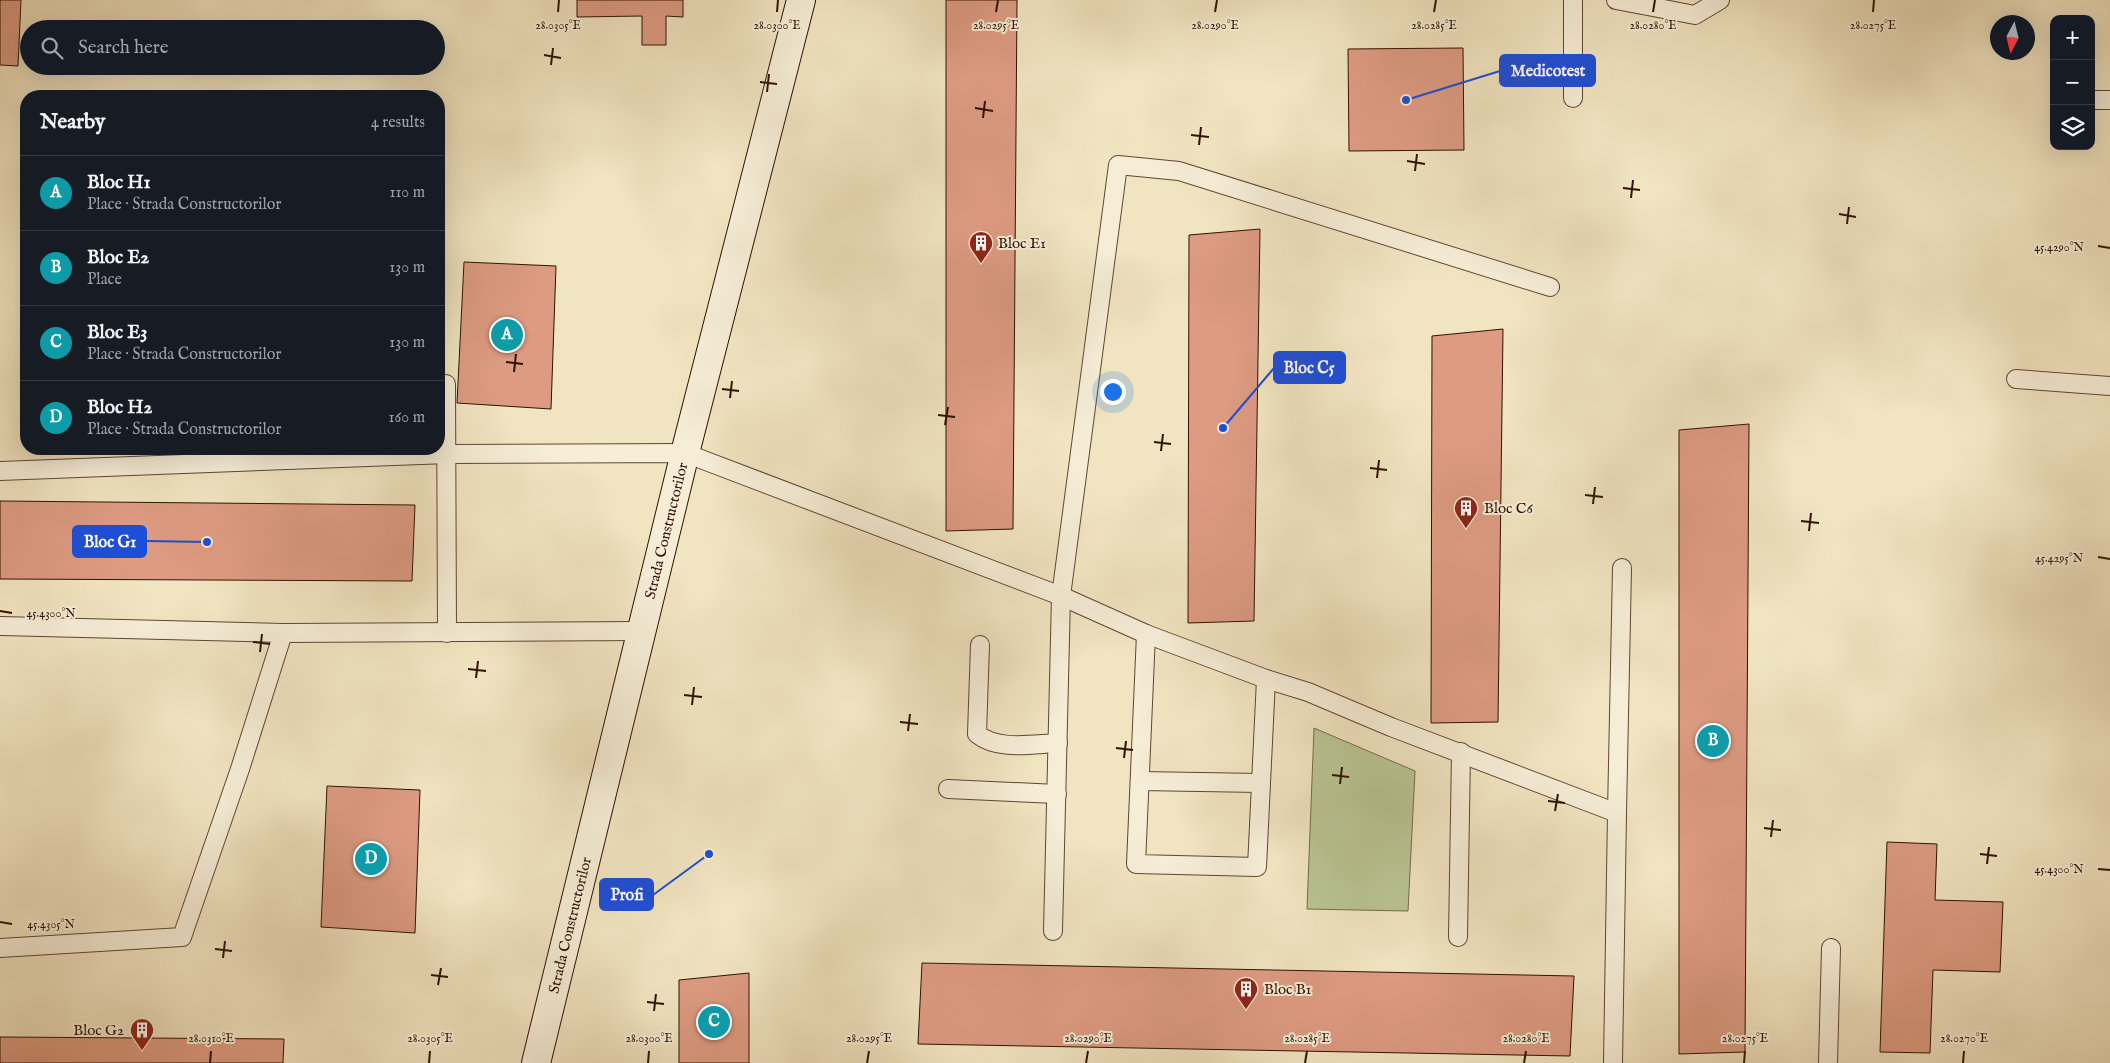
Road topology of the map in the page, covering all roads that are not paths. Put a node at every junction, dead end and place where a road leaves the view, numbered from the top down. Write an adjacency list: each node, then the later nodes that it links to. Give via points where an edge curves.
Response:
1 (800, 0): 12 (street, Strada Constructorilor)
2 (1573, 0): 5 (lane)
3 (1616, 0): 4 (lane, via 1695,15)
4 (1720, 0)
5 (1573, 98)
6 (2095, 100): 7 (lane)
7 (2110, 100)
8 (1550, 287): 18 (lane, via 1179,171 1118,165)
9 (2016, 379): 11 (lane)
10 (445, 384): 14 (lane)
11 (2110, 386)
12 (685, 453): 14 (lane); 18 (lane); 20 (street, Strada Constructorilor)
13 (445, 454): 14 (lane)
14 (448, 454): 22 (lane)
15 (423, 455): 16 (lane)
16 (0, 472)
17 (1622, 568): 32 (lane)
18 (1061, 596): 23 (lane); 26 (lane)
19 (0, 626): 21 (lane)
20 (640, 631): 22 (lane); 37 (street, Strada Constructorilor)
21 (283, 633): 22 (lane); 35 (lane, via 182,937)
22 (447, 633)
23 (1146, 634): 25 (lane); 28 (lane)
24 (980, 646): 26 (lane, via 977,734 986,741 1004,744)
25 (1266, 679): 27 (lane, via 1308,692); 29 (lane)
26 (1058, 744): 31 (lane)
27 (1461, 752): 32 (lane); 34 (lane)
28 (1140, 781): 29 (lane); 29 (lane, via 1136,864 1257,868)
29 (1260, 783)
30 (948, 789): 31 (lane)
31 (1057, 794): 33 (lane)
32 (1617, 813): 38 (lane)
33 (1053, 932)
34 (1458, 937)
35 (0, 948)
36 (1831, 948): 39 (lane)
37 (536, 1063)
38 (1612, 1063)
39 (1828, 1063)

